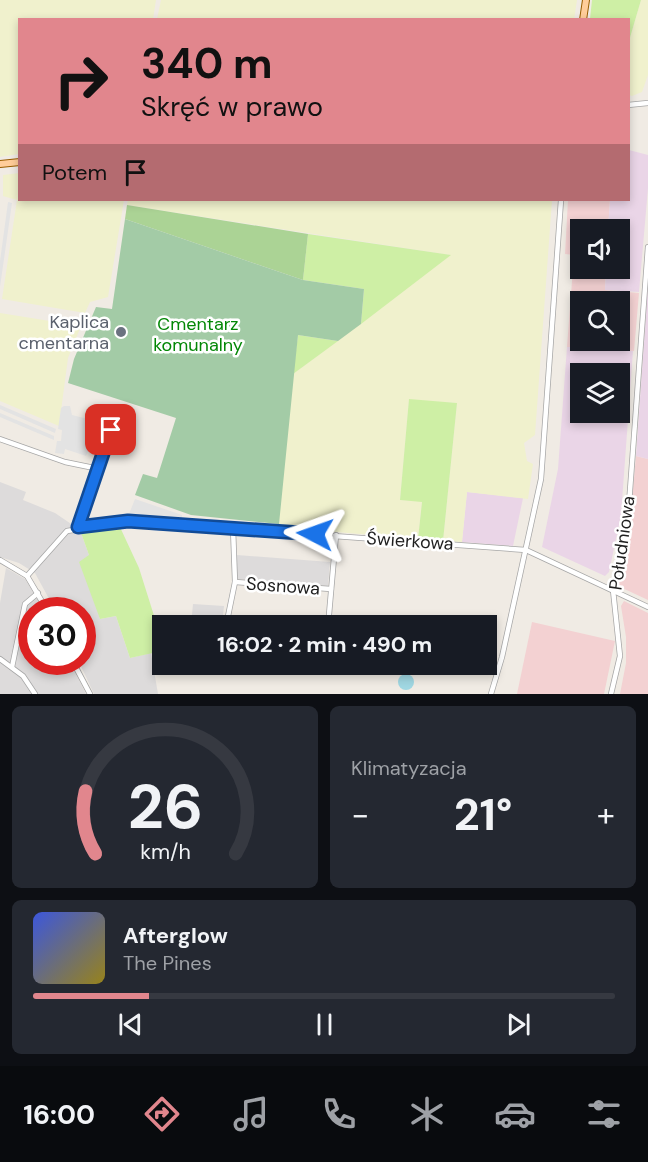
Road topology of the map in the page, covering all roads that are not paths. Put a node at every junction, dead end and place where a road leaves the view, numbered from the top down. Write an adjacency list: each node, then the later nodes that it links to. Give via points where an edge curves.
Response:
1 (586, 0): 2 (main road)
2 (583, 18)
3 (648, 103): 4 (street)
4 (630, 105)
5 (18, 162): 6 (main road)
6 (0, 165)
7 (561, 201): 15 (street, via 546,435)
8 (648, 247): 20 (street, Południowa, via 627,531)
9 (111, 430): 11 (street)
10 (0, 439): 11 (street, via 64,462)
11 (99, 469): 12 (street)
12 (78, 527): 13 (street, Świerkowa, via 122,521); 17 (street, Świerkowa, via 59,537)
13 (233, 528): 14 (street, Świerkowa); 18 (street)
14 (336, 535): 15 (street, Świerkowa); 19 (street)
15 (526, 550): 20 (street); 31 (street)
16 (0, 560): 17 (street)
17 (27, 576): 21 (street)
18 (234, 582): 19 (street, Sosnowa); 24 (street)
19 (331, 589): 25 (street)
20 (613, 590): 23 (street); 32 (street, Południowa, via 620,656)
21 (38, 593): 22 (street); 27 (street, via 25,604)
22 (40, 597)
23 (648, 607)
24 (228, 615)
25 (329, 615)
26 (0, 659): 27 (street)
27 (12, 667): 29 (street)
28 (80, 675): 30 (street)
29 (35, 694)
30 (90, 694)
31 (491, 694)
32 (611, 694)

